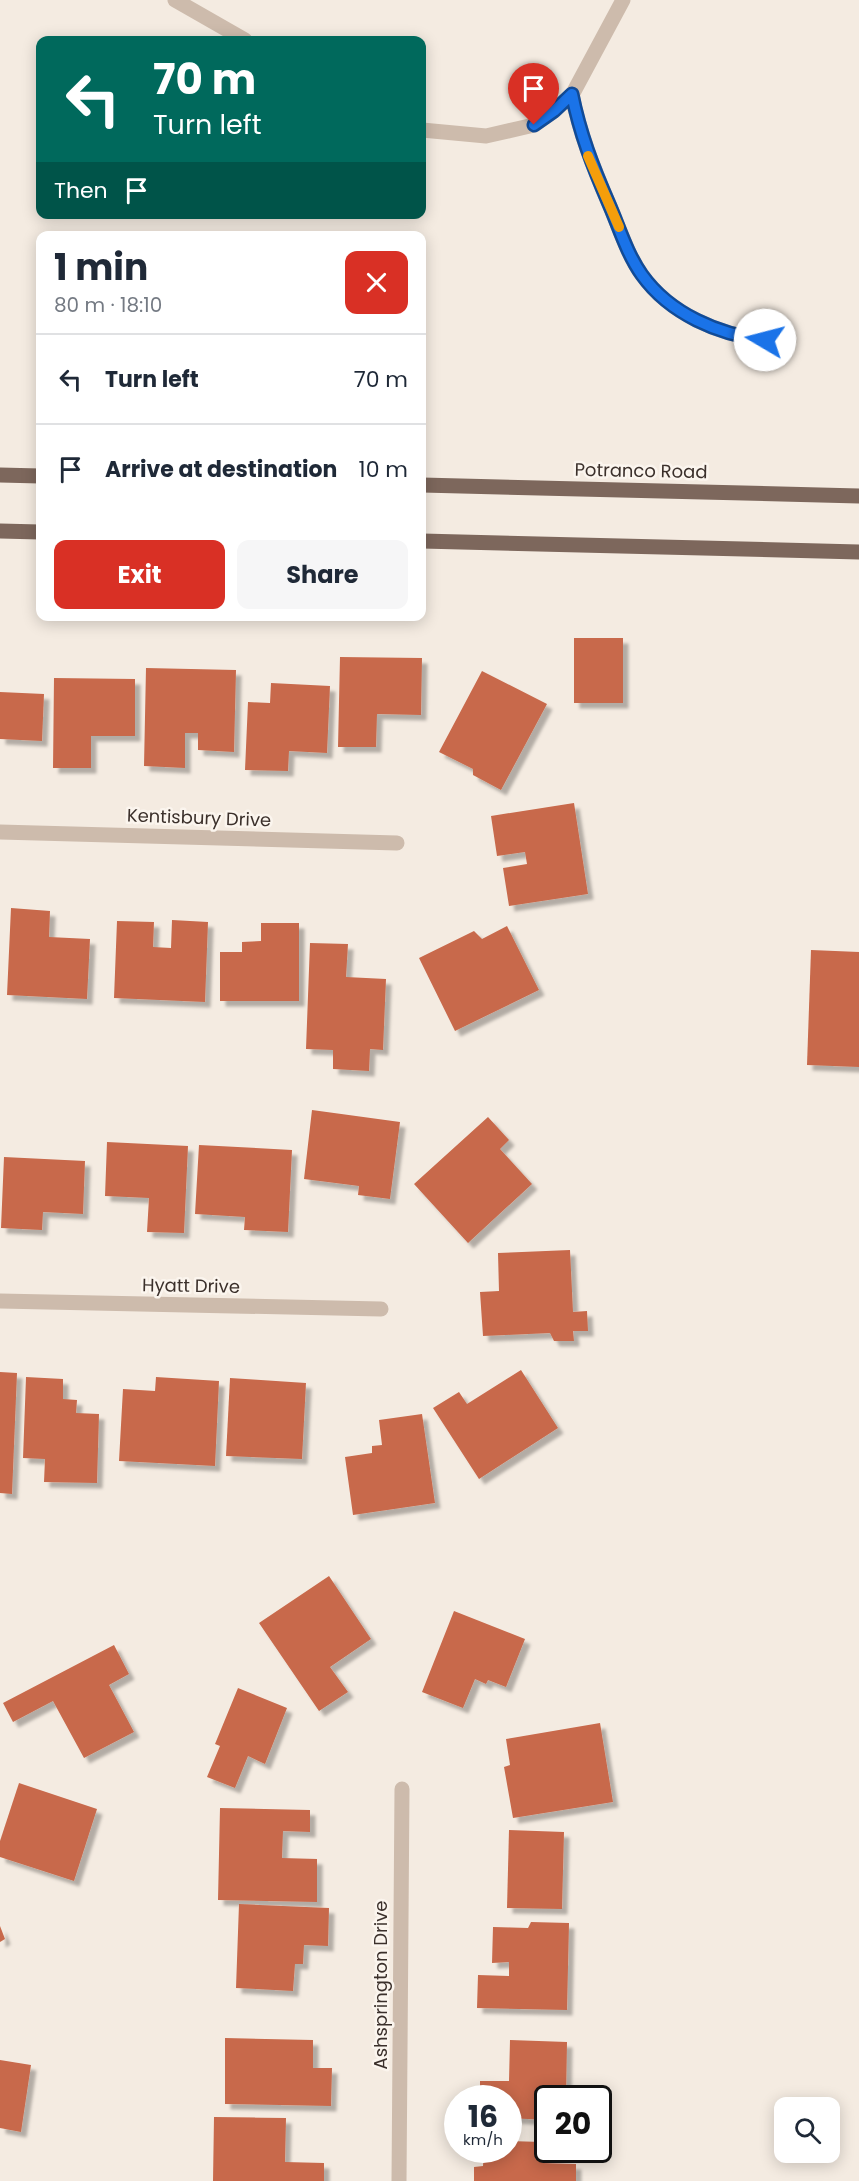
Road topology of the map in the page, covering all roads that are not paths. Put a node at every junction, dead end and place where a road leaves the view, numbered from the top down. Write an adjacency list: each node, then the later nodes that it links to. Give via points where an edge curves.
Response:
1 (175, 0): 3 (street)
2 (623, 0): 4 (street)
3 (238, 36)
4 (572, 94): 5 (street, via 534,125 486,136); 6 (street, via 586,150 642,275 680,311 740,337)
5 (426, 130)
6 (765, 340)
7 (0, 475): 8 (main road)
8 (36, 476)
9 (426, 485): 10 (main road, Potranco Road)
10 (859, 496)
11 (0, 531): 12 (main road)
12 (36, 532)
13 (426, 541): 14 (main road)
14 (859, 552)
15 (0, 832): 16 (street, Kentisbury Drive)
16 (397, 843)
17 (0, 1301): 18 (street, Hyatt Drive)
18 (381, 1309)
19 (402, 1789): 20 (street, Ashsprington Drive)
20 (399, 2181)

